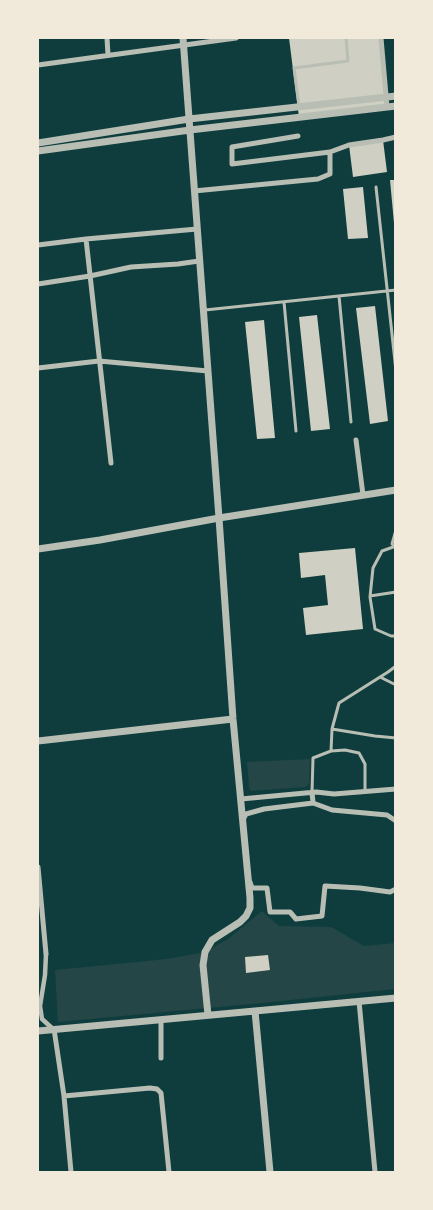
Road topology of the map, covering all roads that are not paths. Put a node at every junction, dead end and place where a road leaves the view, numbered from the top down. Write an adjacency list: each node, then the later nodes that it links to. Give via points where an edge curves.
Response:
1 (108, 38): 6 (street)
2 (236, 38): 5 (street)
3 (346, 38): 11 (lane, via 348,61 294,68)
4 (381, 38): 9 (street)
5 (183, 41): 6 (street); 13 (street)
6 (108, 55): 7 (street)
7 (38, 65)
8 (396, 96): 9 (street)
9 (386, 98): 11 (street); 12 (street)
10 (396, 106): 12 (street)
11 (299, 107): 13 (street)
12 (387, 107): 14 (street)
13 (189, 119): 14 (street); 17 (street)
14 (190, 130): 18 (street); 21 (street)
15 (298, 136): 19 (street, via 232,147 232,164)
16 (396, 138): 19 (street, via 348,145)
17 (38, 143)
18 (38, 151)
19 (330, 152): 21 (street, via 330,174 318,179)
20 (376, 188): 29 (lane)
21 (194, 191): 22 (street)
22 (197, 229): 23 (street); 25 (street)
23 (86, 239): 24 (street); 26 (street)
24 (38, 244)
25 (199, 261): 26 (street, via 131,267); 32 (street)
26 (90, 276): 27 (street); 33 (street)
27 (38, 284)
28 (396, 290): 29 (lane)
29 (387, 291): 30 (lane); 36 (lane)
30 (339, 296): 31 (lane); 37 (lane)
31 (284, 302): 32 (lane); 38 (lane)
32 (203, 311): 35 (street)
33 (99, 361): 34 (street); 35 (street); 40 (street)
34 (38, 368)
35 (208, 371): 43 (street)
36 (396, 371)
37 (351, 422)
38 (296, 431)
39 (356, 440): 42 (street)
40 (111, 463)
41 (396, 490): 42 (street)
42 (363, 495): 43 (street)
43 (219, 518): 46 (street); 53 (street)
44 (396, 530): 45 (lane, via 392,544)
45 (395, 546): 48 (lane, via 382,551 373,568)
46 (38, 550)
47 (396, 592): 48 (lane)
48 (370, 596): 49 (lane, via 375,629)
49 (396, 636)
50 (396, 666): 51 (lane)
51 (380, 677): 52 (lane); 54 (lane, via 339,703)
52 (396, 684)
53 (234, 719): 56 (street); 61 (street)
54 (332, 729): 55 (lane); 57 (lane)
55 (396, 738)
56 (38, 741)
57 (331, 751): 59 (lane, via 359,753 365,764); 60 (lane, via 313,758)
58 (396, 789): 59 (street)
59 (365, 791): 60 (street)
60 (312, 792): 61 (street); 62 (street)
61 (241, 799): 63 (street)
62 (313, 803): 63 (street, via 264,809 246,814); 64 (street, via 332,810 387,815)
63 (243, 820): 66 (street)
64 (396, 821)
65 (38, 867): 67 (street)
66 (248, 876): 68 (street, via 252,888 266,888 270,912 290,912 296,919 322,916 325,886 390,892); 73 (street, via 250,908 246,916 212,940 205,952 203,966)
67 (38, 879): 69 (street)
68 (396, 889)
69 (46, 954): 75 (street, via 40,1006 42,1019)
70 (396, 998): 71 (street)
71 (359, 1001): 72 (street); 82 (street)
72 (255, 1010): 73 (street); 81 (street)
73 (208, 1015): 74 (street)
74 (161, 1019): 75 (street); 77 (street)
75 (54, 1029): 76 (street); 78 (street)
76 (38, 1030)
77 (161, 1058)
78 (64, 1096): 79 (street); 80 (street, via 157,1089 161,1093)
79 (71, 1172)
80 (169, 1172)
81 (270, 1172)
82 (375, 1172)

